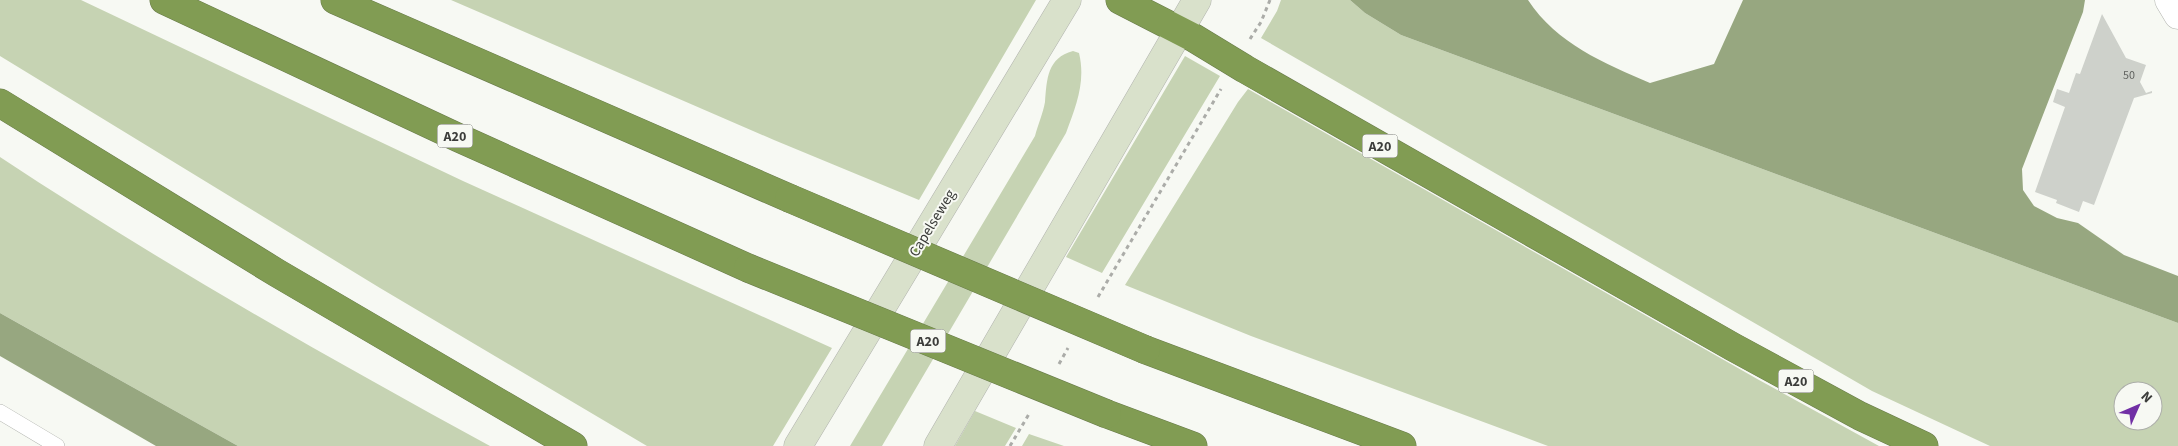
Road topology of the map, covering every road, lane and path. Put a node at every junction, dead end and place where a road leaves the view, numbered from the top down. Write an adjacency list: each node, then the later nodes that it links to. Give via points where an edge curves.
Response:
1 (164, 0): 22 (highway, A20, bridge, via 748,268)
2 (335, 0): 23 (highway, bridge, via 1146,350)
3 (1067, 0): 19 (main road, Capelseweg)
4 (1120, 0): 9 (highway)
5 (1197, 0): 9 (main road)
6 (1270, 0): 10 (path, via 1261,22)
7 (2169, 0): 8 (street)
8 (2178, 15)
9 (1180, 31): 10 (highway, A20); 20 (main road)
10 (1235, 63): 12 (path); 24 (highway, A20, via 1733,347 1860,416)
11 (0, 102): 18 (highway, via 277,273)
12 (1096, 301)
13 (1070, 344): 14 (path)
14 (1055, 369)
15 (0, 412): 17 (lane)
16 (1030, 412): 21 (path)
17 (57, 446)
18 (573, 446)
19 (798, 446)
20 (938, 446)
21 (1010, 446)
22 (1193, 446)
23 (1402, 446)
24 (1924, 446)

